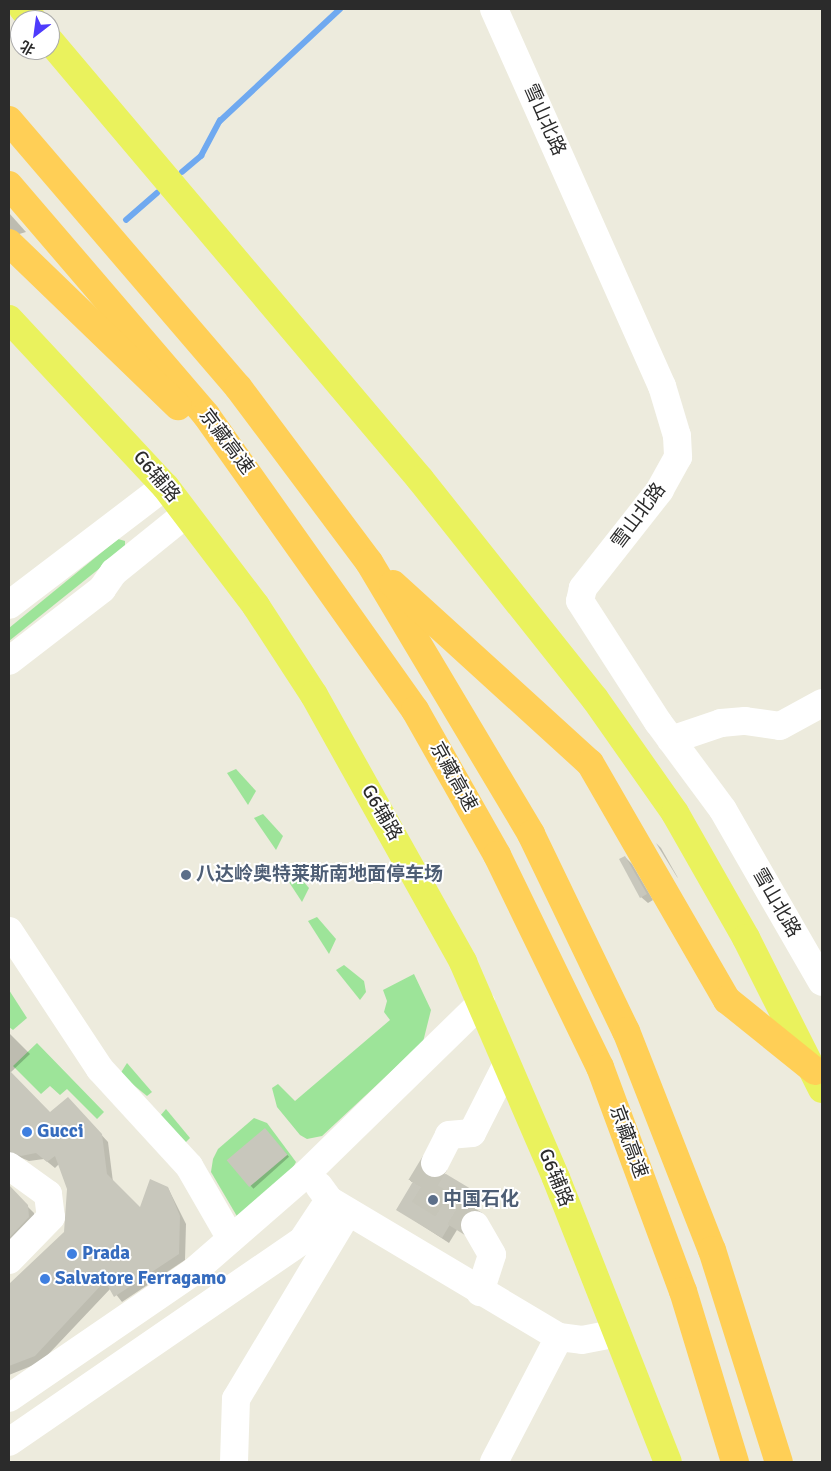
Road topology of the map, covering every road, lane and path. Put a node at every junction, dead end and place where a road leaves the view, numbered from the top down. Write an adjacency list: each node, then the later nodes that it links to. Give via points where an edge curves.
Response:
1 (494, 9): 18 (street, 雪山北路, via 662,386 677,436 678,457 662,487 583,588 580,601)
2 (60, 53): 24 (main road, via 420,479 595,699 675,813)
3 (9, 120): 11 (highway, via 238,387)
4 (9, 184): 7 (highway, 京藏高速, via 206,415)
5 (9, 243): 7 (highway)
6 (9, 319): 8 (main road, G6辅路)
7 (255, 480): 41 (highway, 京藏高速, via 415,710 502,864 600,1067 683,1291)
8 (165, 486): 9 (main road, G6辅路); 10 (street)
9 (186, 514): 12 (street); 22 (main road, G6辅路, via 256,606 314,696 396,838)
10 (80, 554): 13 (street, via 64,560); 14 (street, via 73,567)
11 (369, 562): 24 (highway, via 590,763 727,1000); 37 (highway, via 531,834 626,1031 712,1250)
12 (114, 572): 15 (street, via 94,578); 16 (street, via 102,589)
13 (9, 605)
14 (9, 618)
15 (9, 647)
16 (9, 661)
17 (822, 703): 18 (street, via 780,726 746,721 721,723)
18 (671, 740): 21 (street, 雪山北路, via 722,810)
19 (9, 931): 30 (street, via 100,1069 189,1166)
20 (9, 955): 30 (street, via 72,1054 185,1178)
21 (822, 982)
22 (481, 1003): 23 (main road, G6辅路); 27 (street)
23 (506, 1066): 25 (street, via 472,1133 449,1135); 33 (main road, G6辅路, via 556,1178)
24 (819, 1080)
25 (435, 1163)
26 (9, 1166): 31 (street, via 48,1194 51,1217)
27 (308, 1172): 28 (street); 30 (street)
28 (338, 1206): 32 (street); 36 (street, via 302,1241); 38 (street, via 236,1399)
29 (475, 1225): 32 (street, via 492,1255)
30 (225, 1244): 35 (street, via 193,1272)
31 (9, 1260)
32 (480, 1292): 34 (street)
33 (614, 1334): 34 (street, via 582,1340); 40 (main road, G6辅路)
34 (559, 1337): 39 (street)
35 (9, 1398)
36 (9, 1442)
37 (777, 1454)
38 (234, 1462)
39 (494, 1462)
40 (668, 1462)
41 (734, 1462)

